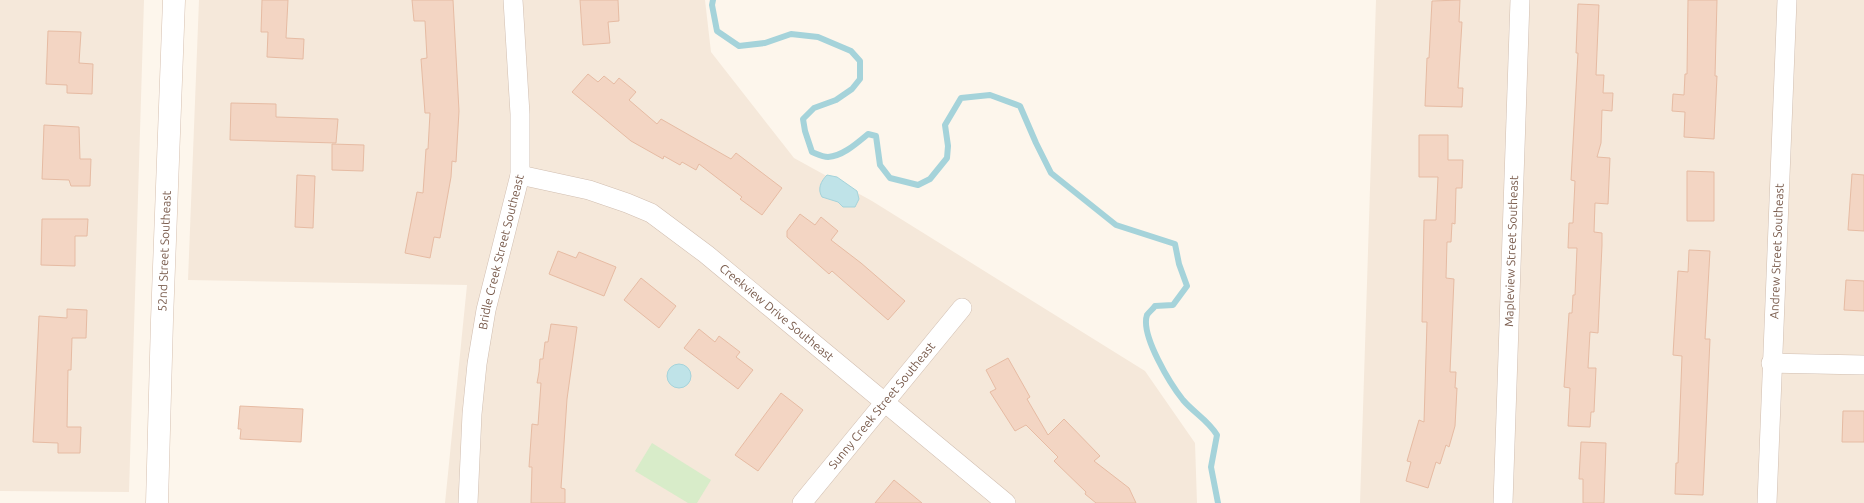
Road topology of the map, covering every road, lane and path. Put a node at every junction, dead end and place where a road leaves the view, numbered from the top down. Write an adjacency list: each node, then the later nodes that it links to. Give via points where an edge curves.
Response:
1 (174, 0): 10 (main road, 52nd Street Southeast)
2 (513, 0): 5 (street, Bridle Creek Street Southeast, via 520,114)
3 (1520, 0): 14 (street, Mapleview Street Southeast)
4 (1787, 0): 7 (street, Andrew Street Southeast)
5 (520, 175): 9 (street, Creekview Drive Southeast, via 589,190 651,213 706,254); 11 (street, Bridle Creek Street Southeast, via 498,262 477,364)
6 (962, 308): 9 (street, Sunny Creek Street Southeast)
7 (1771, 363): 8 (street); 15 (street, Andrew Street Southeast)
8 (1864, 365)
9 (886, 403): 12 (street, Sunny Creek Street Southeast); 13 (street, Creekview Drive Southeast)
10 (157, 503)
11 (468, 503)
12 (802, 503)
13 (1006, 503)
14 (1503, 503)
15 (1766, 503)

